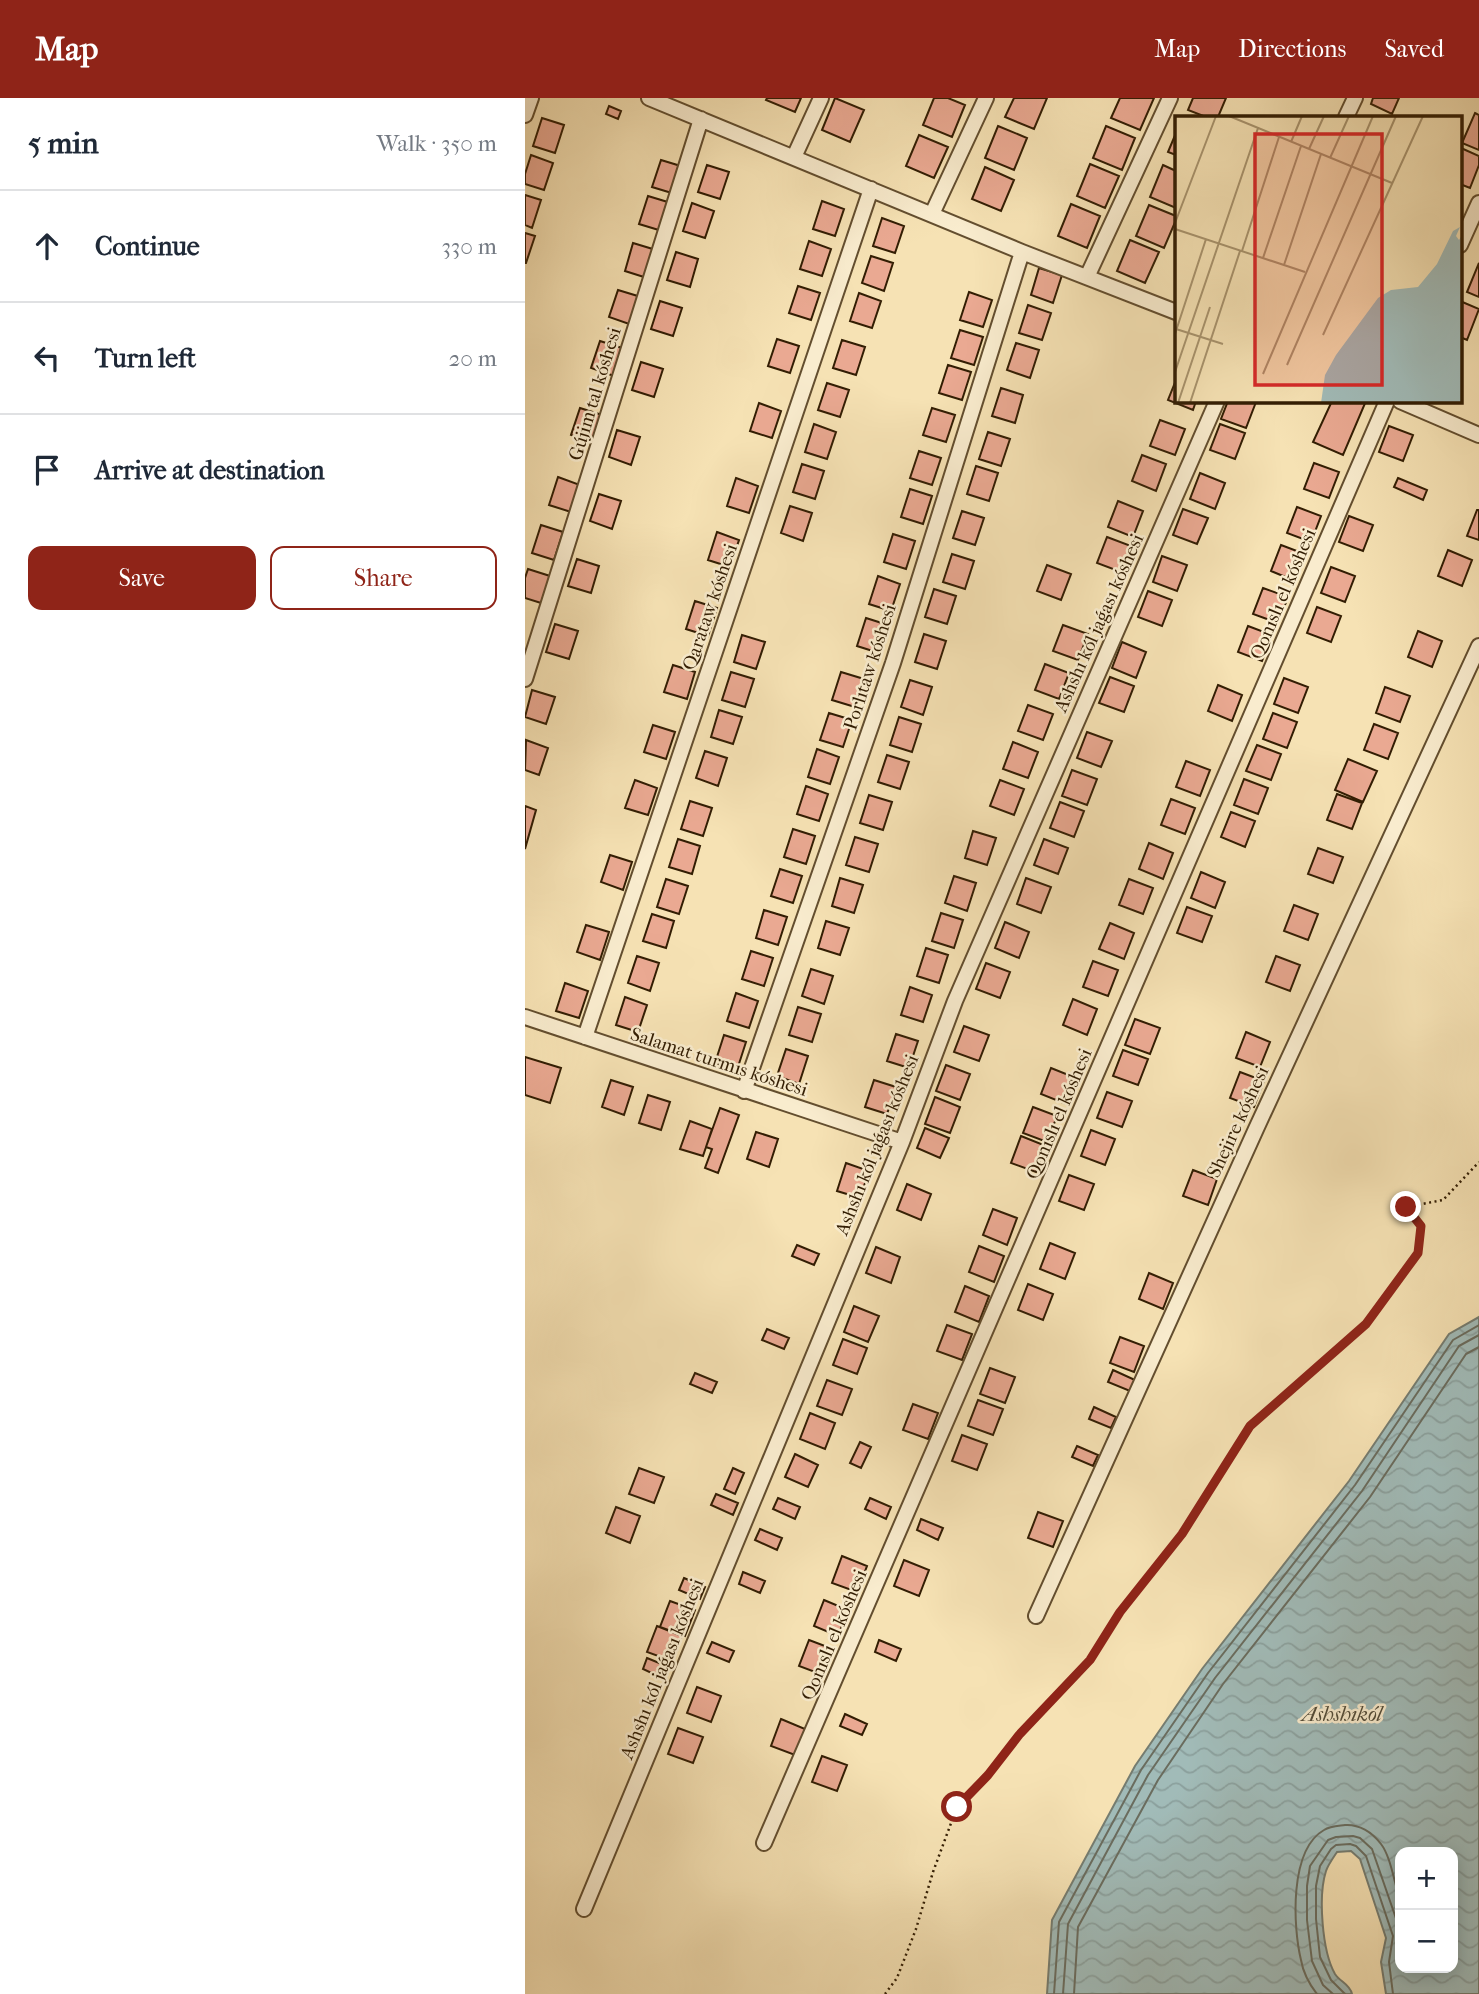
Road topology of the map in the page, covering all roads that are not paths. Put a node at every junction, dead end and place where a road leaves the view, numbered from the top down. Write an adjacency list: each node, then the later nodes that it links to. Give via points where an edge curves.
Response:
1 (531, 98): 7 (street)
2 (649, 98): 9 (street)
3 (821, 98): 10 (street)
4 (986, 98): 13 (street)
5 (1170, 98): 16 (street)
6 (1355, 98): 8 (street)
7 (525, 115)
8 (1346, 116)
9 (701, 119): 10 (street); 23 (street, Gújim tal kóshesi)
10 (794, 157): 11 (street)
11 (871, 189): 13 (street); 25 (street, Qarataw kóshesi)
12 (1479, 203): 14 (street)
13 (932, 214): 15 (street)
14 (1461, 243)
15 (1022, 252): 16 (street); 26 (street, Porlıtaw kóshesi, via 893,663)
16 (1087, 277): 17 (street)
17 (1175, 312)
18 (1217, 402): 27 (street, Ashshı kól jaǵası kóshesi, via 955,1001)
19 (1387, 402): 29 (street, Qonıslı el kóshesi)
20 (1402, 402): 21 (street)
21 (1479, 435)
22 (1479, 646): 28 (street, Shejire kóshesi)
23 (525, 680)
24 (525, 1017): 25 (street, Salamat turmıs kóshesi)
25 (585, 1037): 26 (street, Salamat turmıs kóshesi)
26 (744, 1091): 27 (street, Salamat turmıs kóshesi)
27 (902, 1142): 30 (street, Ashshı kól jaǵası kóshesi)
28 (1037, 1616)
29 (765, 1843)
30 (584, 1909)

